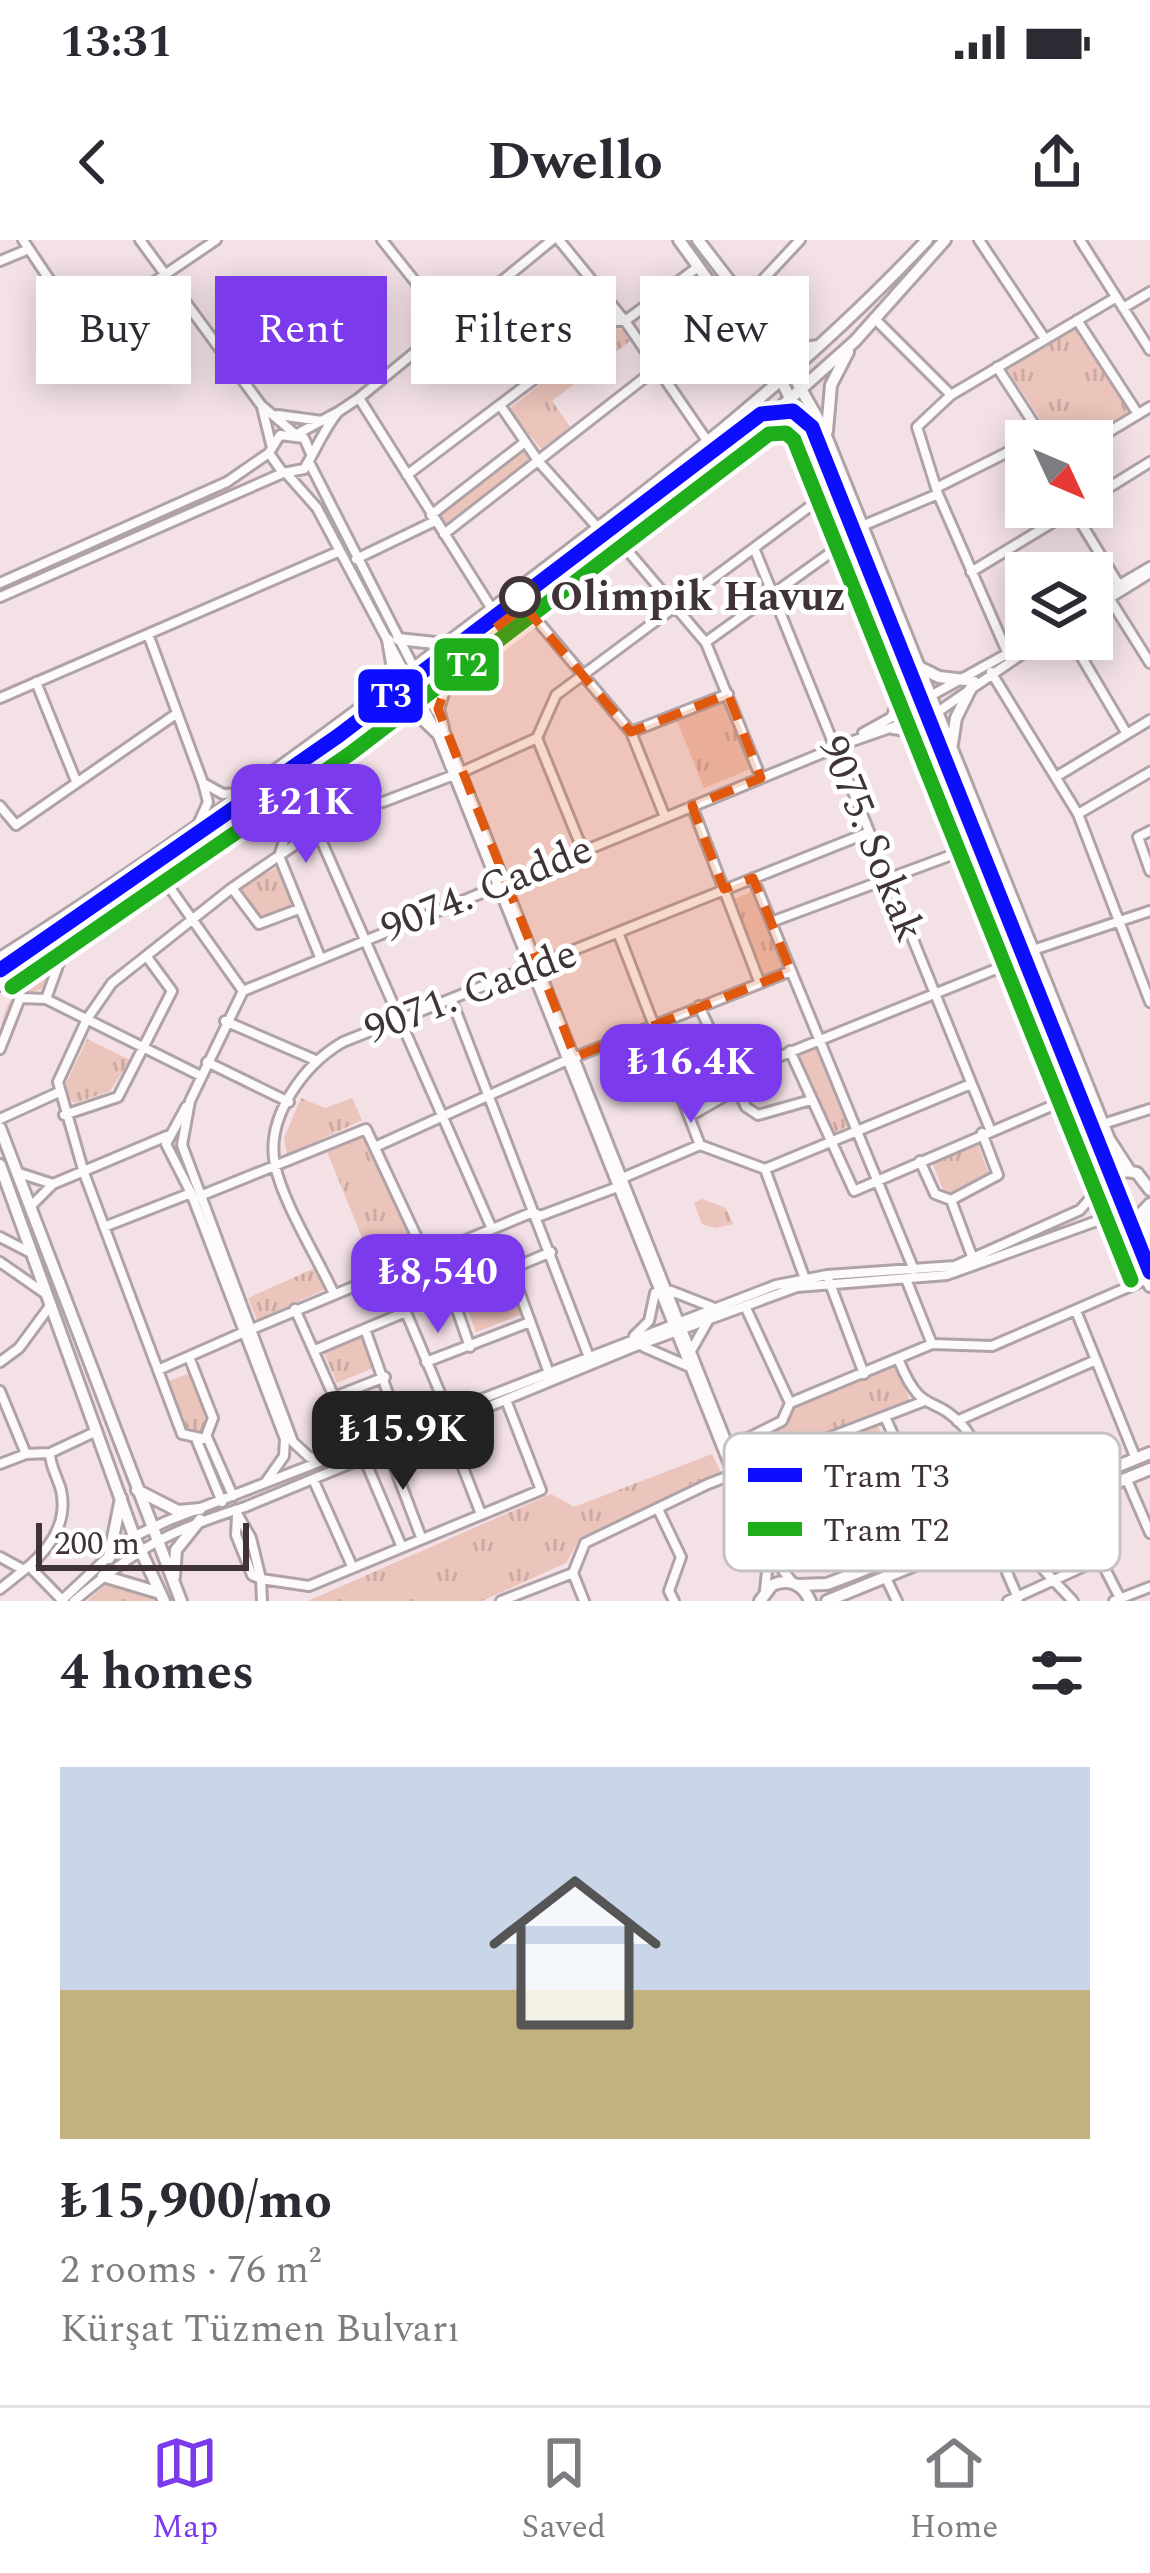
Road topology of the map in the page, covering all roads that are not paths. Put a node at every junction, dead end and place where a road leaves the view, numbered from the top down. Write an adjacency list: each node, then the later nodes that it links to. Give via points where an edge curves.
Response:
1 (23, 240): 13 (street)
2 (140, 240): 17 (street)
3 (215, 240): 17 (street)
4 (382, 240): 22 (street)
5 (556, 240): 18 (street); 28 (street)
6 (680, 240): 15 (main road)
7 (698, 240): 20 (main road)
8 (800, 240): 21 (street)
9 (927, 240): 34 (main road)
10 (945, 240): 27 (main road)
11 (979, 240): 32 (street)
12 (1080, 240): 24 (street)
13 (29, 250): 14 (street); 16 (street)
14 (0, 261)
15 (700, 266): 19 (main road); 28 (street)
16 (47, 276)
17 (166, 276)
18 (510, 276)
19 (707, 276)
20 (726, 276)
21 (766, 276)
22 (411, 277)
23 (1150, 292): 25 (street)
24 (1115, 298): 25 (street); 29 (street)
25 (1123, 308): 36 (street)
26 (191, 310): 50 (street)
27 (874, 318): 31 (main road); 47 (street)
28 (625, 320): 30 (street); 33 (street)
29 (1077, 320): 32 (street); 55 (street)
30 (616, 321)
31 (855, 340): 46 (main road); 61 (main road, via 831,385)
32 (1045, 340): 39 (street)
33 (640, 342)
34 (827, 342): 35 (main road); 38 (main road)
35 (809, 346)
36 (1150, 350)
37 (411, 355): 48 (street)
38 (809, 359)
39 (998, 368): 47 (street); 56 (street)
40 (640, 382): 68 (street)
41 (527, 384): 51 (street)
42 (668, 384): 63 (street)
43 (766, 384): 53 (main road)
44 (783, 384): 49 (main road); 53 (main road)
45 (799, 384): 46 (main road)
46 (802, 389): 49 (main road); 61 (main road)
47 (951, 395): 76 (street, via 916,427)
48 (359, 398): 54 (street); 72 (street)
49 (791, 399): 58 (main road); 64 (main road)
50 (261, 405): 57 (street, via 291,420); 60 (street); 65 (street)
51 (500, 405): 62 (street); 72 (street)
52 (1150, 407): 55 (street)
53 (754, 408): 63 (main road)
54 (338, 412): 57 (street); 67 (street)
55 (1138, 415): 59 (street)
56 (1031, 420)
57 (324, 421): 60 (street)
58 (755, 430): 64 (main road, via 794,428); 83 (main road)
59 (1113, 430)
60 (295, 433): 65 (street, via 280,435); 67 (street)
61 (827, 440): 78 (main road)
62 (525, 442): 68 (street); 77 (street)
63 (709, 444): 79 (main road)
64 (814, 447): 75 (main road)
65 (270, 450): 70 (street); 71 (street)
66 (1005, 454): 76 (street)
67 (310, 458): 70 (street); 87 (street)
68 (539, 462): 79 (street); 82 (street)
69 (1150, 462): 73 (street)
70 (285, 473): 74 (street); 86 (street, via 307,492)
71 (242, 475): 74 (street); 90 (street)
72 (407, 476): 77 (street)
73 (1113, 485)
74 (248, 486): 95 (street)
75 (832, 490): 84 (main road); 85 (street)
76 (937, 491): 78 (street); 89 (street)
77 (433, 518): 82 (street); 87 (street)
78 (861, 527): 112 (main road)
79 (598, 528): 99 (main road)
80 (1042, 528): 89 (street)
81 (1086, 528): 91 (street)
82 (444, 534): 99 (street)
83 (616, 537): 97 (main road); 98 (street)
84 (850, 538): 92 (street); 116 (main road)
85 (754, 548): 92 (street, 9075. Sokak); 98 (street)
86 (340, 551): 101 (street); 102 (street)
87 (356, 559): 102 (street)
88 (1150, 570): 91 (street)
89 (971, 572): 106 (street)
90 (0, 583)
91 (1120, 587): 93 (street); 94 (street)
92 (774, 590): 104 (street); 137 (street, 9075. Sokak)
93 (1113, 592)
94 (1113, 594)
95 (0, 597)
96 (1113, 604): 103 (street)
97 (524, 606): 107 (main road); 115 (street)
98 (675, 608): 104 (street); 115 (street)
99 (492, 609): 105 (main road)
100 (1150, 631): 103 (street)
101 (148, 634): 118 (street); 127 (street)
102 (393, 640): 105 (main road); 113 (street); 120 (main road, via 393,669)
103 (1136, 640): 111 (street)
104 (706, 643): 122 (street)
105 (448, 644): 113 (main road)
106 (1005, 647)
107 (455, 658): 119 (main road); 131 (main road, via 438,709)
108 (1007, 660): 114 (street)
109 (1007, 660): 117 (street)
110 (1083, 660): 133 (street)
111 (1150, 663)
112 (916, 665): 117 (main road); 121 (main road)
113 (411, 672): 119 (street); 120 (main road)
114 (988, 673): 117 (street); 140 (street)
115 (586, 676): 132 (street); 134 (street, via 556,695)
116 (906, 676): 124 (main road); 130 (main road)
117 (970, 681): 121 (street); 125 (street); 136 (main road)
118 (36, 682): 123 (street); 142 (street)
119 (418, 685): 126 (main road); 131 (street)
120 (382, 692): 145 (main road)
121 (931, 692): 124 (street); 125 (main road)
122 (728, 694): 132 (street); 141 (street)
123 (0, 698)
124 (916, 702): 128 (main road); 130 (street)
125 (939, 710): 128 (street); 136 (main road)
126 (385, 712): 131 (main road, via 413,710); 146 (main road)
127 (176, 714): 142 (street); 143 (street)
128 (924, 718): 130 (street); 135 (main road)
129 (1150, 719): 133 (street)
130 (893, 722): 135 (main road); 137 (street, 9074. Cadde)
131 (440, 730): 139 (street)
132 (631, 732): 151 (street)
133 (1127, 734): 140 (street)
134 (537, 738): 139 (street); 157 (street)
135 (935, 744): 156 (main road)
136 (952, 747): 174 (main road)
137 (834, 748): 141 (street, 9074. Cadde); 155 (street, 9075. Sokak)
138 (1150, 772): 150 (street)
139 (458, 774): 147 (street); 163 (street)
140 (1059, 775): 150 (street)
141 (761, 778): 149 (street, 9074. Cadde)
142 (76, 782): 148 (street, via 16,825)
143 (203, 783): 145 (street); 152 (street, via 208,802)
144 (375, 790): 154 (street)
145 (240, 793): 152 (main road)
146 (256, 802): 158 (street, via 284,841); 160 (main road)
147 (383, 802)
148 (0, 806)
149 (692, 806): 151 (street, 9074. Cadde); 165 (street)
150 (1078, 814): 170 (street)
151 (665, 817): 157 (street, 9074. Cadde)
152 (200, 822): 176 (main road)
153 (1150, 831): 159 (street, via 1138,837)
154 (318, 833): 158 (street); 173 (street)
155 (867, 833): 161 (street, 9071. Cadde); 162 (street, 9075. Sokak)
156 (977, 846): 162 (street); 174 (main road)
157 (583, 850): 163 (street, 9074. Cadde)
158 (279, 856): 164 (street); 166 (street)
159 (1150, 871)
160 (158, 872): 168 (street); 172 (main road)
161 (753, 878): 165 (street, 9071. Cadde); 169 (street)
162 (886, 879): 169 (street); 183 (street, 9075. Sokak)
163 (504, 884): 173 (street, 9074. Cadde); 178 (street)
164 (232, 888): 166 (street, via 259,924); 168 (street)
165 (724, 889): 171 (street, 9071. Cadde); 180 (street)
166 (298, 909): 175 (street)
167 (1150, 911): 170 (street)
168 (193, 917): 177 (street); 182 (street)
169 (771, 922): 179 (street)
170 (1119, 923): 174 (street); 186 (street)
171 (619, 935): 178 (street, 9071. Cadde); 191 (street)
172 (69, 936): 181 (main road); 184 (street)
173 (365, 939): 175 (street, 9074. Cadde); 189 (street)
174 (1027, 954): 183 (street); 205 (main road); 214 (main road)
175 (320, 957): 182 (street, 9074. Cadde)
176 (0, 958)
177 (147, 958): 188 (street, via 112,983); 194 (street, via 172,991)
178 (537, 968): 185 (street, 9071. Cadde); 197 (street)
179 (791, 971): 180 (street); 192 (street)
180 (759, 981): 187 (street)
181 (1, 985)
182 (243, 991): 190 (street)
183 (933, 992): 192 (street); 201 (street, 9075. Sokak)
184 (46, 1000): 188 (street); 193 (street, via 20,998)
185 (452, 1001): 189 (street, 9071. Cadde); 204 (street)
186 (1150, 1002)
187 (699, 1006): 191 (street); 200 (street)
188 (87, 1018): 194 (street); 203 (street)
189 (401, 1021): 196 (street, 9071. Cadde); 211 (street)
190 (225, 1022): 196 (street); 198 (street)
191 (654, 1022): 197 (street); 212 (street)
192 (819, 1039): 195 (street); 217 (street)
193 (0, 1049)
194 (145, 1050): 199 (street); 210 (street, via 118,1097)
195 (790, 1051): 200 (street); 206 (street)
196 (313, 1059): 208 (street, 9071. Cadde)
197 (570, 1059): 204 (street); 235 (street)
198 (207, 1062): 199 (street); 208 (street)
199 (201, 1076): 207 (street)
200 (731, 1076): 202 (street)
201 (971, 1084): 216 (street, 9075. Sokak); 217 (street)
202 (737, 1088): 206 (street, via 758,1115); 212 (street)
203 (57, 1093): 210 (street); 213 (street)
204 (488, 1095): 211 (street); 242 (street)
205 (1077, 1095): 216 (street); 236 (main road, via 1104,1169)
206 (811, 1100): 220 (street)
207 (190, 1101): 218 (street); 219 (street)
208 (289, 1102): 226 (street, 9071. Cadde)
209 (1150, 1109): 214 (street)
210 (64, 1115): 230 (street)
211 (440, 1116): 222 (street); 245 (street)
212 (690, 1116): 221 (street)
213 (0, 1119)
214 (1102, 1124): 231 (main road, via 1118,1160)
215 (0, 1128): 229 (main road)
216 (986, 1131): 225 (street); 239 (street, 9075. Sokak, via 998,1175)
217 (856, 1133): 220 (street); 233 (street)
218 (168, 1135): 219 (street); 223 (street); 224 (street)
219 (182, 1141): 224 (street); 238 (street)
220 (830, 1144): 228 (street); 233 (street, via 854,1191)
221 (700, 1145): 228 (street); 235 (street)
222 (376, 1146): 226 (street, via 366,1129); 251 (street)
223 (147, 1149): 224 (street); 230 (street)
224 (168, 1150): 238 (street)
225 (920, 1162): 233 (street); 239 (street, via 935,1194)
226 (275, 1164): 238 (street); 262 (street)
227 (0, 1166): 250 (main road)
228 (765, 1169): 258 (street)
229 (18, 1172): 234 (street); 240 (main road)
230 (84, 1172): 234 (street); 244 (street)
231 (1133, 1172): 232 (street); 236 (main road, via 1112,1173); 237 (main road)
232 (1150, 1179)
233 (876, 1182): 256 (street)
234 (53, 1184): 240 (street)
235 (617, 1184): 242 (street, via 540,1216); 257 (street); 260 (street)
236 (1101, 1185): 243 (main road, via 1099,1202); 252 (street, via 1080,1210)
237 (1150, 1190)
238 (195, 1195): 244 (street); 273 (street)
239 (951, 1200): 252 (street)
240 (31, 1206): 324 (main road)
241 (1148, 1208): 243 (main road, via 1134,1221); 249 (main road)
242 (532, 1212): 245 (street); 248 (street)
243 (1112, 1219): 256 (street, via 972,1268); 261 (main road)
244 (104, 1227): 288 (street)
245 (492, 1229): 247 (street)
246 (0, 1237): 250 (street)
247 (437, 1252): 251 (street); 263 (street)
248 (551, 1252): 254 (street); 282 (street)
249 (1150, 1252)
250 (32, 1254): 264 (main road)
251 (426, 1257): 255 (street)
252 (973, 1259): 256 (street)
253 (0, 1262): 264 (street)
254 (511, 1269): 263 (street); 270 (street)
255 (389, 1272): 262 (street); 269 (street)
256 (910, 1274): 258 (street); 259 (street); 275 (street)
257 (652, 1279): 271 (street); 276 (street, via 649,1322)
258 (805, 1279): 267 (street)
259 (829, 1281): 265 (street); 290 (street)
260 (664, 1283): 267 (street, via 687,1302); 271 (street)
261 (1149, 1283): 268 (street)
262 (333, 1292): 266 (street)
263 (452, 1294): 277 (street)
264 (50, 1299): 280 (street); 299 (main road)
265 (745, 1305): 267 (street); 295 (street)
266 (295, 1310): 273 (street); 278 (street)
267 (719, 1311): 271 (street); 279 (street)
268 (1076, 1311): 275 (street, via 992,1346); 283 (street)
269 (404, 1312): 272 (street); 286 (street)
270 (530, 1322): 277 (street); 289 (street)
271 (677, 1326): 276 (street); 279 (street); 287 (street)
272 (365, 1329): 278 (street); 291 (street)
273 (247, 1331): 281 (street); 315 (street, via 293,1442 309,1457); 323 (street, via 285,1439 284,1456)
274 (0, 1342): 280 (street)
275 (932, 1344): 284 (street)
276 (629, 1345): 282 (street); 287 (street, via 658,1348); 293 (street)
277 (470, 1347): 286 (street)
278 (315, 1350): 291 (street, via 334,1397)
279 (692, 1351): 307 (street)
280 (14, 1352): 285 (street)
281 (189, 1357): 288 (street); 305 (street, via 213,1418)
282 (589, 1357): 289 (street)
283 (1096, 1360): 298 (street); 314 (street)
284 (899, 1361): 290 (street); 294 (street)
285 (0, 1362)
286 (426, 1362): 297 (street)
287 (690, 1367): 308 (street)
288 (158, 1370): 306 (street, via 182,1434)
289 (549, 1373): 297 (street)
290 (864, 1375): 295 (street)
291 (385, 1378): 300 (street)
292 (0, 1390): 312 (street)
293 (506, 1400): 297 (street); 331 (street, via 541,1490)
294 (922, 1402): 296 (street); 298 (street)
295 (790, 1403): 301 (street, via 782,1421)
296 (886, 1418): 302 (street); 303 (street)
297 (448, 1419): 300 (street); 309 (street); 331 (street)
298 (957, 1421): 304 (street)
299 (100, 1430): 310 (street); 325 (main road)
300 (402, 1432): 315 (street)
301 (758, 1433)
302 (848, 1433)
303 (893, 1433)
304 (963, 1433)
305 (207, 1437): 306 (street); 326 (street)
306 (196, 1441): 327 (street)
307 (724, 1443)
308 (724, 1444)
309 (388, 1450): 313 (street); 334 (street)
310 (50, 1453): 312 (street); 340 (street, via 62,1494 59,1522 51,1547)
311 (1150, 1453): 314 (main road)
312 (26, 1454): 316 (street)
313 (364, 1457): 319 (street); 336 (street)
314 (1136, 1459): 317 (main road)
315 (329, 1460): 323 (street)
316 (0, 1464)
317 (1120, 1465)
318 (1150, 1469): 320 (main road)
319 (313, 1479): 329 (street); 339 (street)
320 (1126, 1480): 322 (main road); 332 (street)
321 (724, 1481): 328 (street)
322 (1120, 1482)
323 (262, 1486): 326 (street)
324 (136, 1490): 330 (main road); 333 (main road)
325 (122, 1495): 335 (main road); 338 (main road)
326 (233, 1496): 327 (street)
327 (222, 1502): 330 (street)
328 (658, 1509): 348 (street, via 585,1543); 368 (street, via 681,1557 669,1592)
329 (236, 1512): 330 (street); 352 (street, via 236,1535)
330 (200, 1514): 333 (street); 355 (main road, via 176,1550)
331 (481, 1514): 334 (street)
332 (1150, 1533)
333 (151, 1534): 335 (street); 355 (main road)
334 (421, 1537): 336 (street)
335 (136, 1542): 338 (street); 350 (street); 359 (main road)
336 (401, 1545): 339 (street)
337 (0, 1558): 340 (street)
338 (109, 1558): 360 (street)
339 (352, 1566): 352 (street, via 309,1586)
340 (25, 1568): 357 (street); 360 (street)
341 (785, 1571): 354 (street)
342 (861, 1571): 349 (main road)
343 (898, 1571): 351 (main road)
344 (1005, 1571): 361 (street)
345 (1045, 1571): 353 (street)
346 (1073, 1571): 353 (street)
347 (1105, 1571): 362 (street)
348 (573, 1573): 366 (street); 367 (street)
349 (856, 1573): 354 (main road)
350 (103, 1576): 359 (main road); 363 (street)
351 (885, 1576): 370 (main road); 371 (street)
352 (261, 1579): 365 (street)
353 (1054, 1580): 361 (street); 372 (street)
354 (796, 1584): 358 (main road, via 777,1582); 369 (main road)
355 (175, 1586): 364 (main road)
356 (1150, 1587): 362 (street)
357 (0, 1589)
358 (762, 1596)
359 (162, 1597)
360 (62, 1600)
361 (1016, 1600)
362 (1117, 1600)
363 (74, 1601)
364 (181, 1601)
365 (262, 1601)
366 (501, 1601)
367 (584, 1601)
368 (674, 1601)
369 (810, 1601)
370 (826, 1601)
371 (897, 1601)
372 (1073, 1601)

